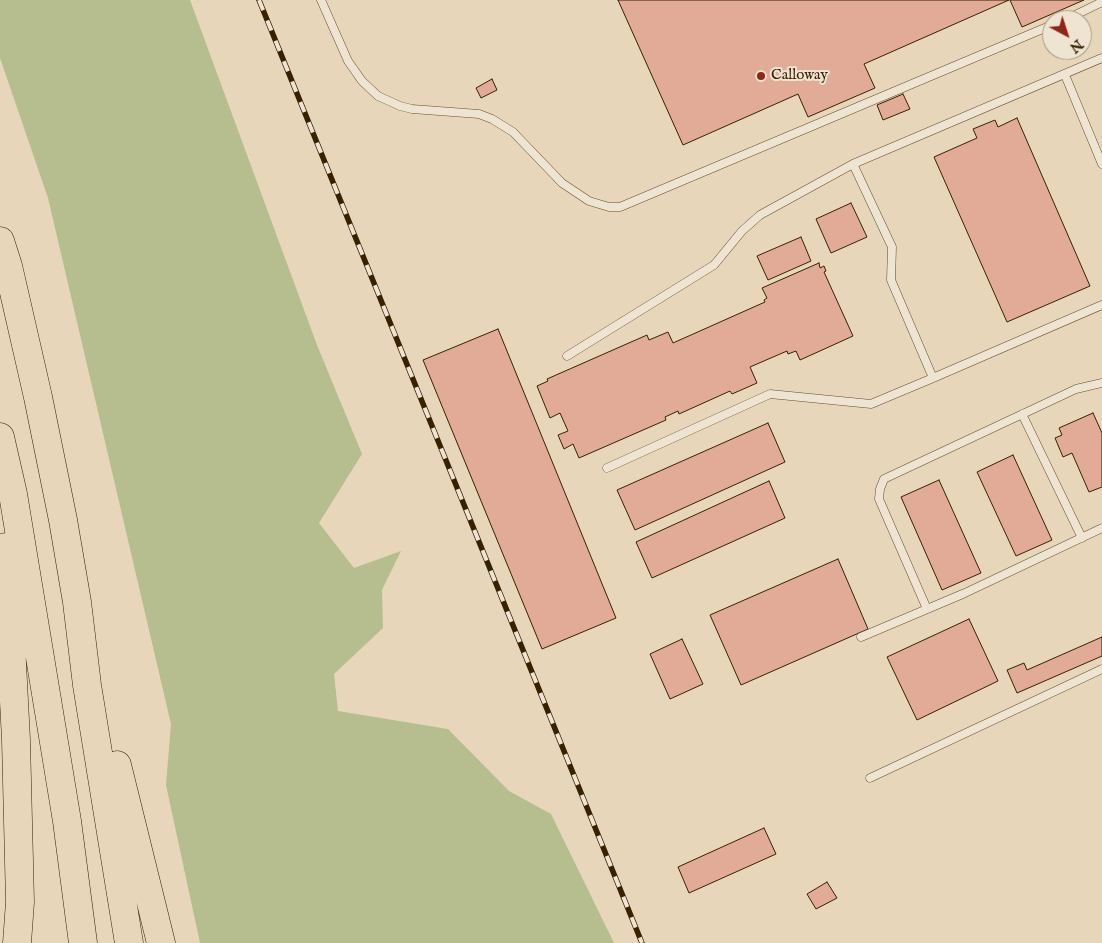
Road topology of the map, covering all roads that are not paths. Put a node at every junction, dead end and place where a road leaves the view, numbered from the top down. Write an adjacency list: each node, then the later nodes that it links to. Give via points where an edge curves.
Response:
1 (321, 0): 4 (lane, via 348,61 378,96 412,109 479,114 492,119 513,132 562,183 589,201 609,207 620,207)
2 (1102, 2): 3 (lane)
3 (1086, 10)
4 (1042, 30)
5 (1102, 58): 6 (lane)
6 (1066, 75): 7 (lane); 8 (lane)
7 (853, 164): 11 (lane, via 760,215 714,265); 12 (lane, via 892,247 891,280)
8 (1102, 164)
9 (0, 241): 19 (highway, via 38,397)
10 (1102, 304): 12 (lane)
11 (567, 356)
12 (934, 378): 16 (lane, via 871,404 770,394)
13 (1102, 384): 14 (lane, via 1076,389)
14 (1022, 414): 18 (lane); 20 (lane, via 884,480 879,499)
15 (0, 439): 24 (highway, via 16,740 20,902); 25 (highway, via 67,821)
16 (607, 468)
17 (1102, 528): 18 (lane)
18 (1082, 538): 20 (lane)
19 (77, 602): 26 (highway, via 87,685); 27 (highway)
20 (927, 610): 21 (lane)
21 (861, 637)
22 (1102, 669): 23 (lane)
23 (870, 778)
24 (17, 943)
25 (83, 943)
26 (129, 943)
27 (161, 943)

